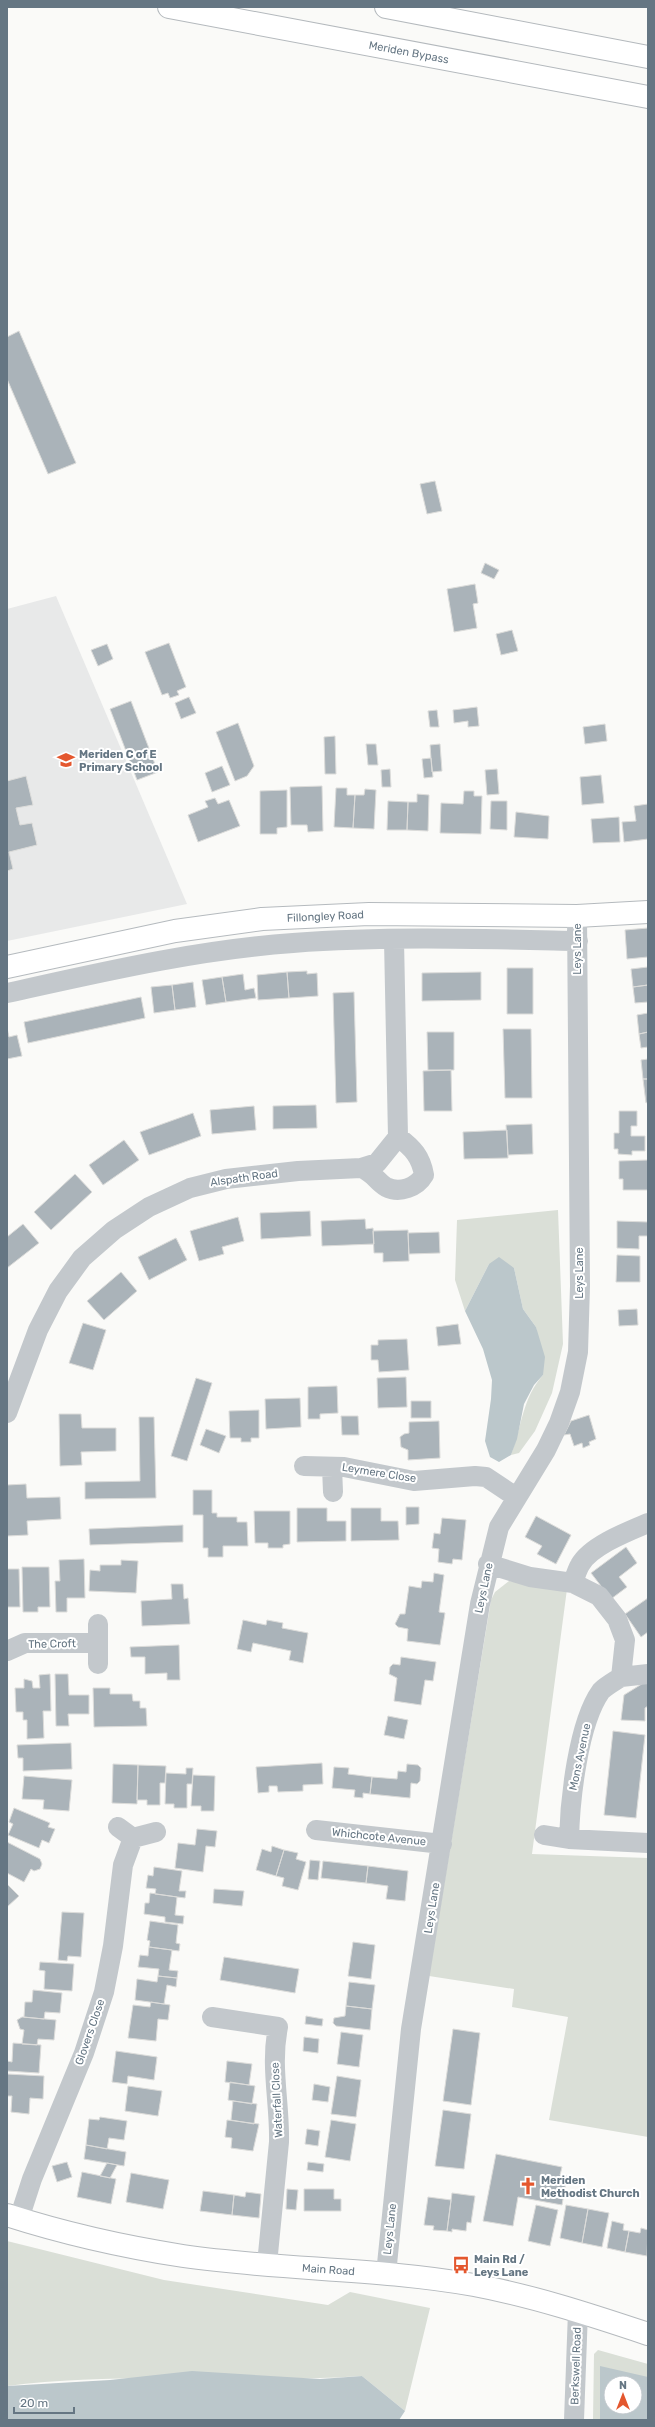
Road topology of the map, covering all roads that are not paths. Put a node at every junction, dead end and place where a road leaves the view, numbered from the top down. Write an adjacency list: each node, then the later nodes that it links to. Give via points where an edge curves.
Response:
1 (169, 7): 4 (main road, Meriden Bypass)
2 (386, 7): 3 (main road)
3 (648, 57)
4 (648, 97)
5 (648, 912): 6 (main road, Fillongley Road)
6 (577, 916): 8 (street, Leys Lane); 9 (main road, Fillongley Road, via 369,914 254,920 175,931)
7 (394, 940): 8 (street); 10 (street, via 294,943 196,954); 11 (street)
8 (578, 941): 17 (street, Leys Lane, via 578,1352 570,1392 559,1423 546,1450)
9 (7, 967)
10 (7, 993)
11 (398, 1137): 12 (street, Alspath Road, via 377,1163); 12 (street, via 413,1148 422,1162 424,1175 419,1183 410,1188 396,1190 386,1186 372,1172)
12 (361, 1168): 13 (street, Alspath Road, via 226,1178 190,1188 149,1207 114,1230 82,1258 58,1291 38,1330)
13 (7, 1413)
14 (304, 1466): 15 (street, Leymere Close)
15 (332, 1466): 16 (street, Leymere Close); 17 (street, Leymere Close, via 344,1466 414,1481 486,1478)
16 (333, 1492)
17 (516, 1497): 19 (street, Leys Lane, via 499,1527)
18 (648, 1523): 20 (street, via 619,1535 592,1553 580,1564)
19 (488, 1564): 20 (street, via 530,1577); 30 (street, Leys Lane, via 460,1721)
20 (573, 1583): 24 (street, via 599,1596 617,1619 625,1640)
21 (7, 1651): 22 (street, The Croft, via 25,1643 98,1634)
22 (98, 1664)
23 (648, 1674): 24 (street)
24 (621, 1677): 28 (street, Mons Avenue, via 602,1691 589,1716 580,1751 570,1812)
25 (316, 1830): 30 (street, Whichcote Avenue)
26 (156, 1832): 32 (street, Glovers Close, via 126,1832 113,1946 104,1992 67,2096)
27 (544, 1835): 28 (street)
28 (569, 1839): 29 (street)
29 (648, 1843)
30 (442, 1844): 34 (street, Leys Lane, via 411,2029)
31 (212, 2017): 33 (street, Waterfall Close, via 278,2027 274,2063 280,2123)
32 (13, 2217): 33 (main road, Main Road, via 102,2240 183,2256)
33 (267, 2264): 34 (main road, Main Road)
34 (386, 2274): 35 (main road, Main Road, via 474,2285)
35 (578, 2311): 36 (main road, Main Road); 37 (street, Berkswell Road)
36 (648, 2334)
37 (574, 2420)

